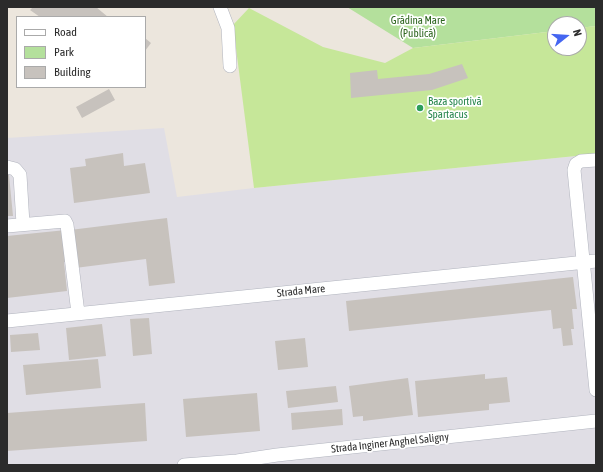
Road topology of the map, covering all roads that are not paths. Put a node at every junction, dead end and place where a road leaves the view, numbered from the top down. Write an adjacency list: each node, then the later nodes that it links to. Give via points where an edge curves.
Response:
1 (220, 7): 2 (street, via 228,28)
2 (230, 66)
3 (596, 160): 8 (street, via 581,161 576,164 574,170)
4 (7, 168): 5 (street, via 16,169 20,175)
5 (23, 224): 6 (street); 9 (street, via 65,221 68,225)
6 (7, 226)
7 (596, 261): 8 (street, Strada Mare)
8 (582, 262): 9 (street, Strada Mare); 11 (street)
9 (78, 313): 10 (street, Strada Mare)
10 (7, 321)
11 (596, 390)
12 (596, 421): 13 (street, Strada Inginer Anghel Saligny)
13 (184, 465)

